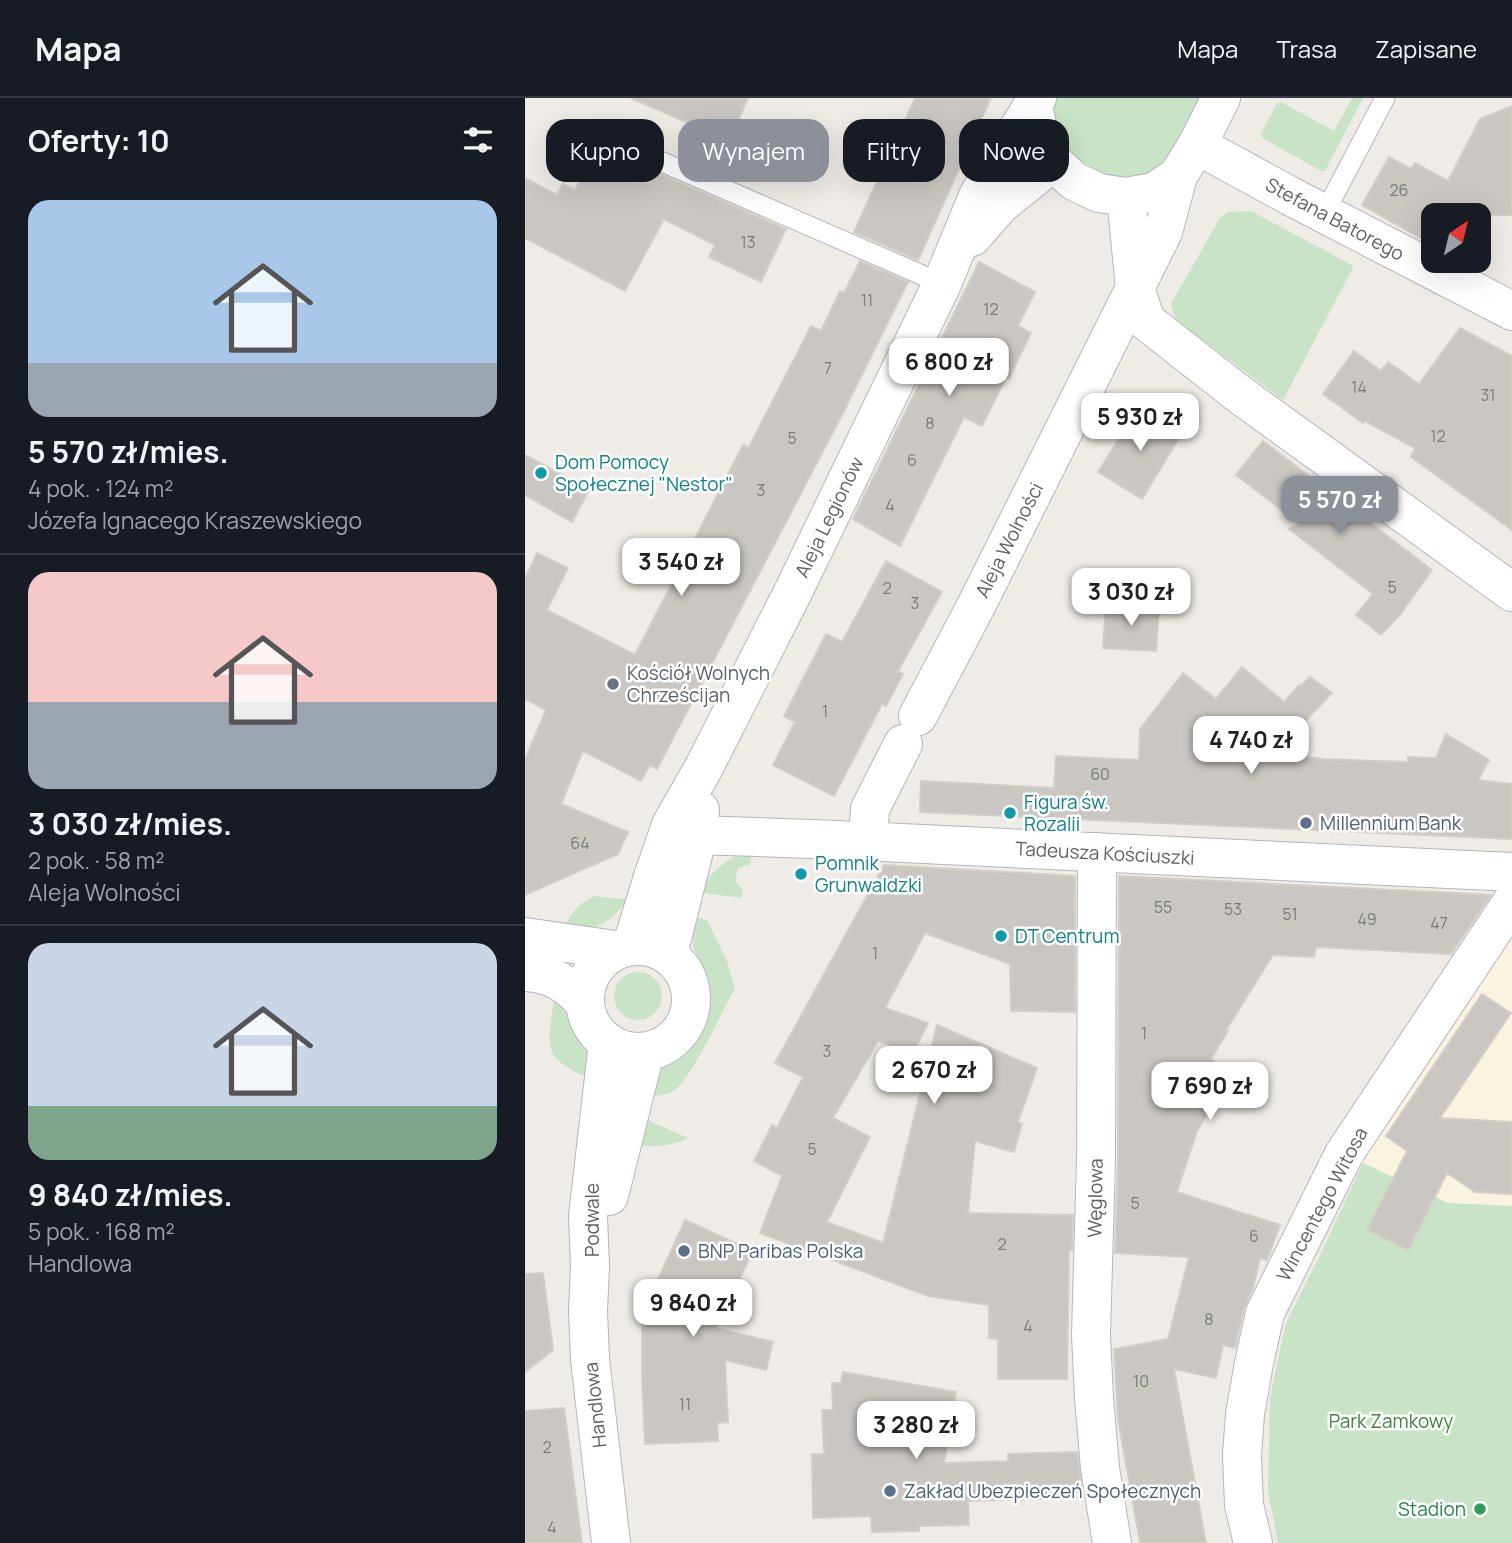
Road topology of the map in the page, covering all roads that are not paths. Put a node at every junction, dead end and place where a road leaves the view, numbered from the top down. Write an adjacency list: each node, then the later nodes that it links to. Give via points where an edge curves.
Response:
1 (1221, 98): 4 (street, Aleja Wolności)
2 (1385, 98): 9 (lane)
3 (1035, 103): 10 (street, Aleja Legionów, via 978,196)
4 (1187, 160): 8 (street, via 1154,192); 9 (street, Stefana Batorego); 11 (street, Aleja Wolności, via 1163,232)
5 (664, 163): 10 (lane, via 922,275)
6 (1069, 176): 8 (street, via 1098,193)
7 (1028, 182): 10 (street, Aleja Legionów, via 1000,205)
8 (1126, 197): 11 (street)
9 (1324, 214): 12 (street, Stefana Batorego)
10 (945, 274): 14 (street, Aleja Legionów)
11 (1135, 288): 13 (street, via 1146,321); 16 (street, Aleja Wolności, via 870,809)
12 (1512, 311)
13 (1512, 592)
14 (703, 769): 15 (street, Aleja Legionów); 21 (street, Aleja Legionów, via 671,825 652,880)
15 (698, 835): 16 (street, Tadeusza Kościuszki); 21 (street, Aleja Legionów)
16 (868, 841): 17 (street, Tadeusza Kościuszki)
17 (1097, 852): 18 (street, Tadeusza Kościuszki); 28 (street, Węglowa, via 1091,1335 1100,1468)
18 (1512, 872)
19 (1512, 902): 29 (street, Wincentego Witosa, via 1344,1154 1265,1313 1245,1414 1242,1455 1244,1505)
20 (525, 937): 21 (street)
21 (638, 950): 23 (street, via 600,960 589,975); 25 (street, via 682,966 692,1001 688,1020 678,1035)
22 (525, 971): 23 (street, via 560,981)
23 (585, 1003): 24 (street, via 595,1030)
24 (608, 1044): 25 (street); 26 (street, Podwale, via 588,1216)
25 (645, 1052): 26 (street, Podwale)
26 (590, 1266): 27 (street, Handlowa, via 590,1359)
27 (611, 1543)
28 (1112, 1543)
29 (1253, 1543)

